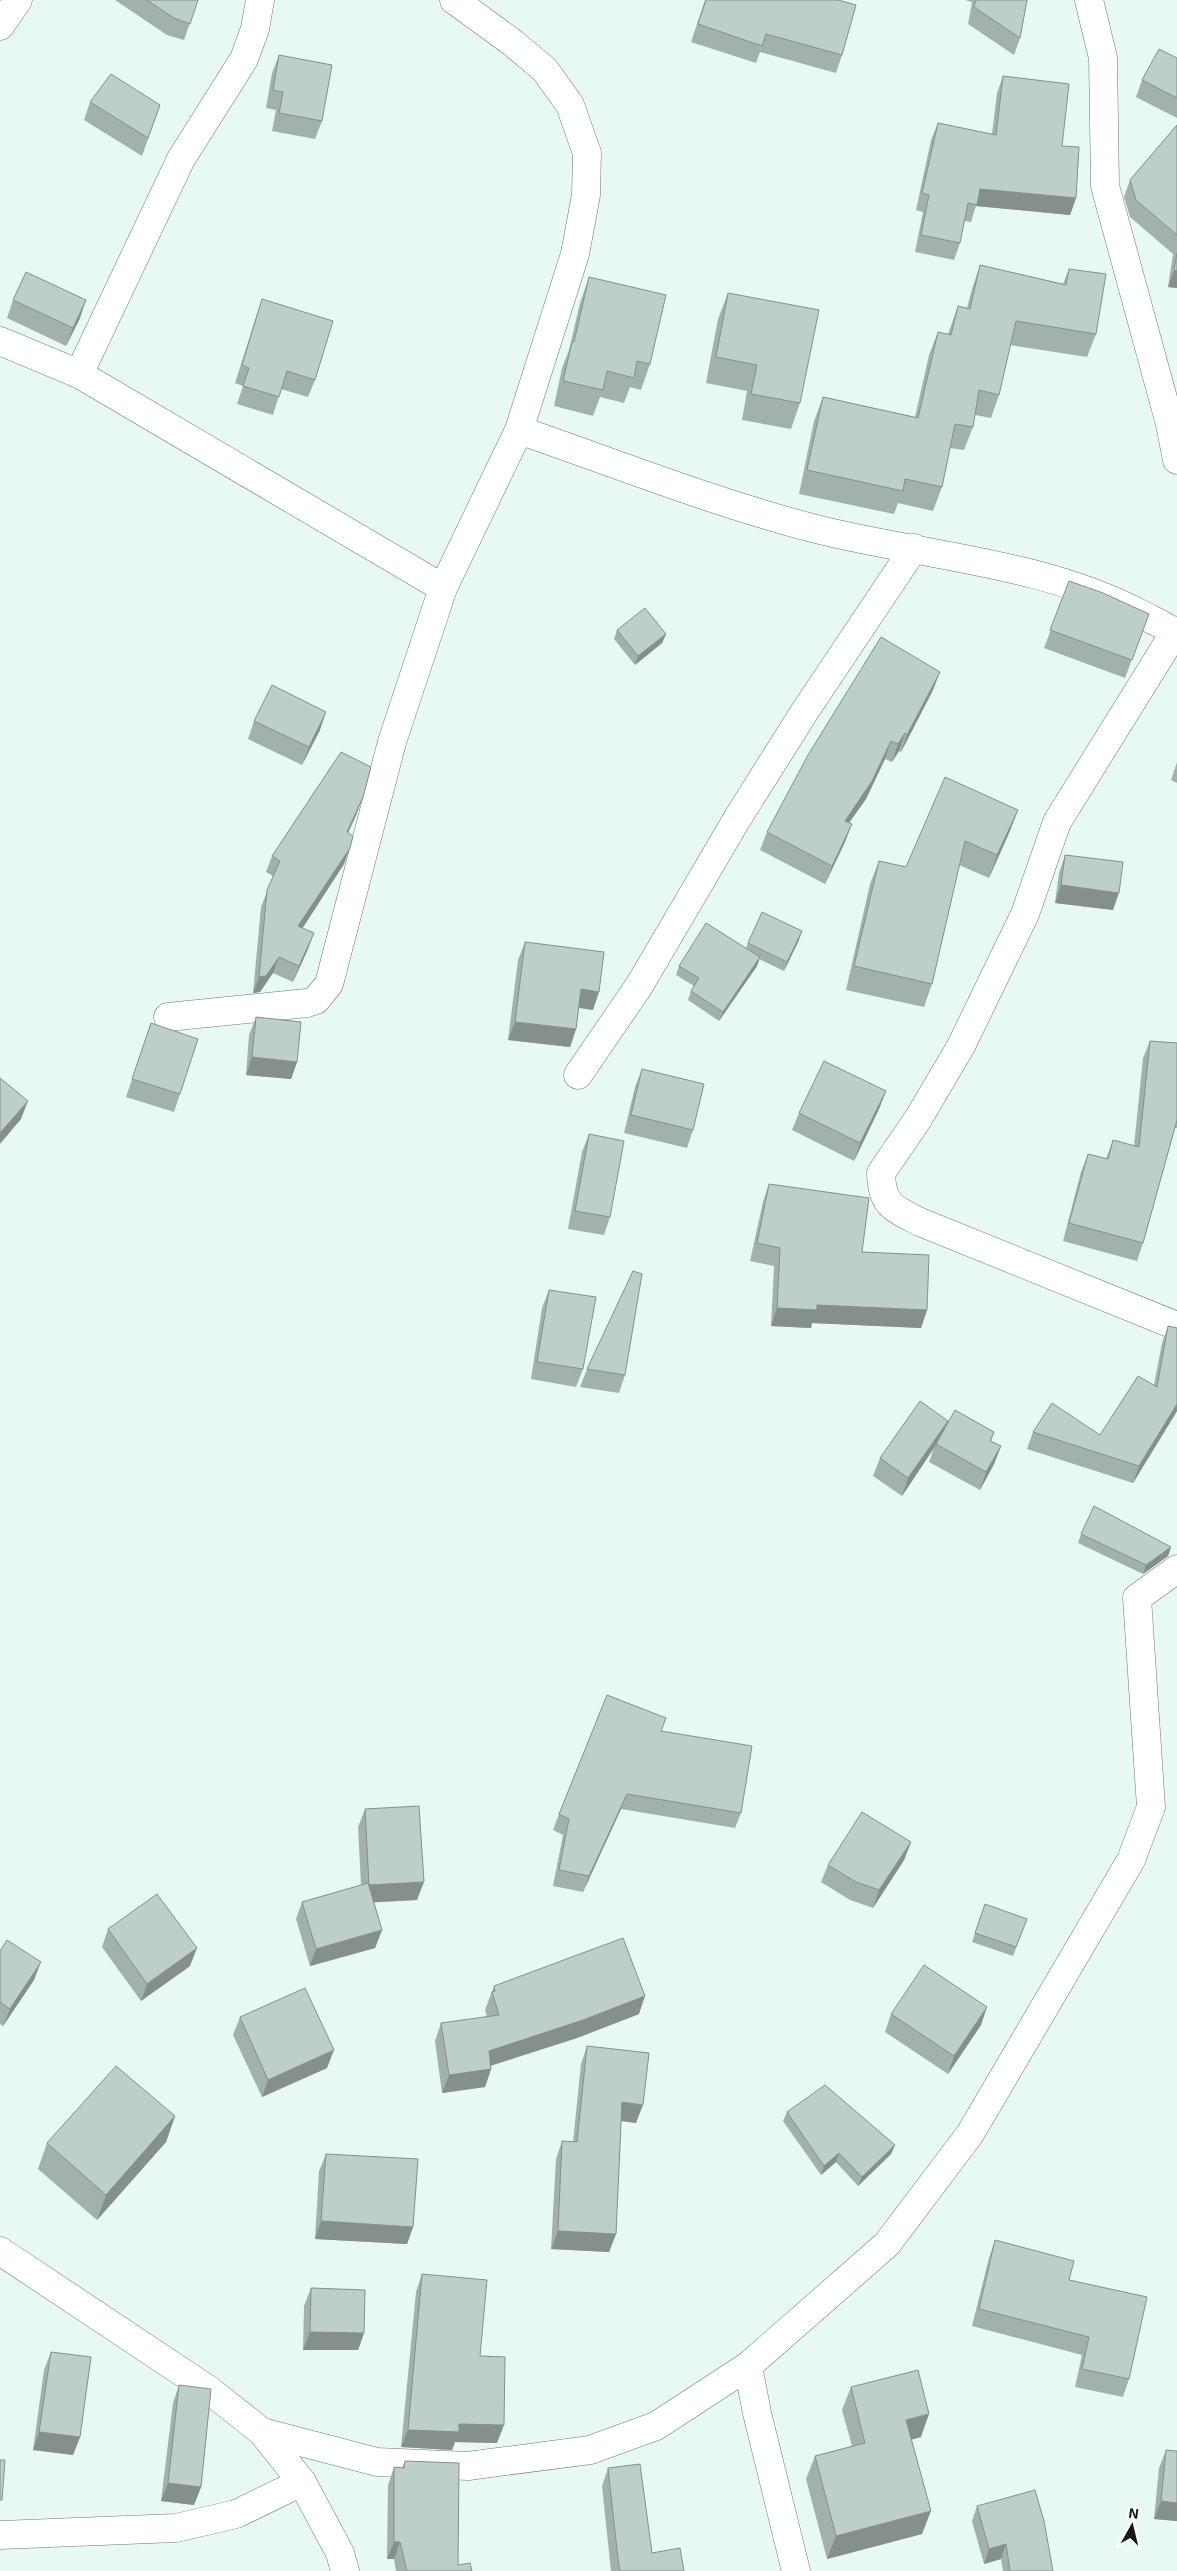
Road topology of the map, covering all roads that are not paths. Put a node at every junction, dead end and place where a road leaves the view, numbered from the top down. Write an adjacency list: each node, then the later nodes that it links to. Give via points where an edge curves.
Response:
1 (18, 0): 5 (street)
2 (260, 0): 7 (street, via 255,29 244,60 181,159)
3 (454, 0): 8 (street, via 545,70 570,104 587,153 586,195 575,254)
4 (1089, 0): 9 (street, via 1103,58 1105,186)
5 (0, 26)
6 (0, 341): 7 (street)
7 (79, 374): 11 (street)
8 (519, 430): 10 (street, via 747,509 818,529); 11 (street)
9 (1177, 460)
10 (914, 548): 12 (street, via 1101,594); 14 (street, via 737,819 639,986)
11 (443, 588): 13 (street, via 392,742 333,972 324,993 307,1003)
12 (1176, 633): 15 (street, via 1057,822 1025,914 961,1046 918,1119 887,1162 881,1180 884,1198 890,1206 920,1222)
13 (168, 1017)
14 (578, 1076)
15 (1177, 1326)
16 (1177, 1569): 18 (street, via 1137,1598 1152,1807 1131,1860 970,2134 887,2244)
17 (0, 2251): 19 (street, via 209,2390)
18 (748, 2366): 19 (street, via 656,2426 590,2450 468,2466 377,2462); 23 (street)
19 (262, 2432): 20 (street)
20 (302, 2482): 21 (street, via 236,2514 176,2528); 22 (street, via 340,2553)
21 (0, 2535)
22 (345, 2571)
23 (796, 2571)

